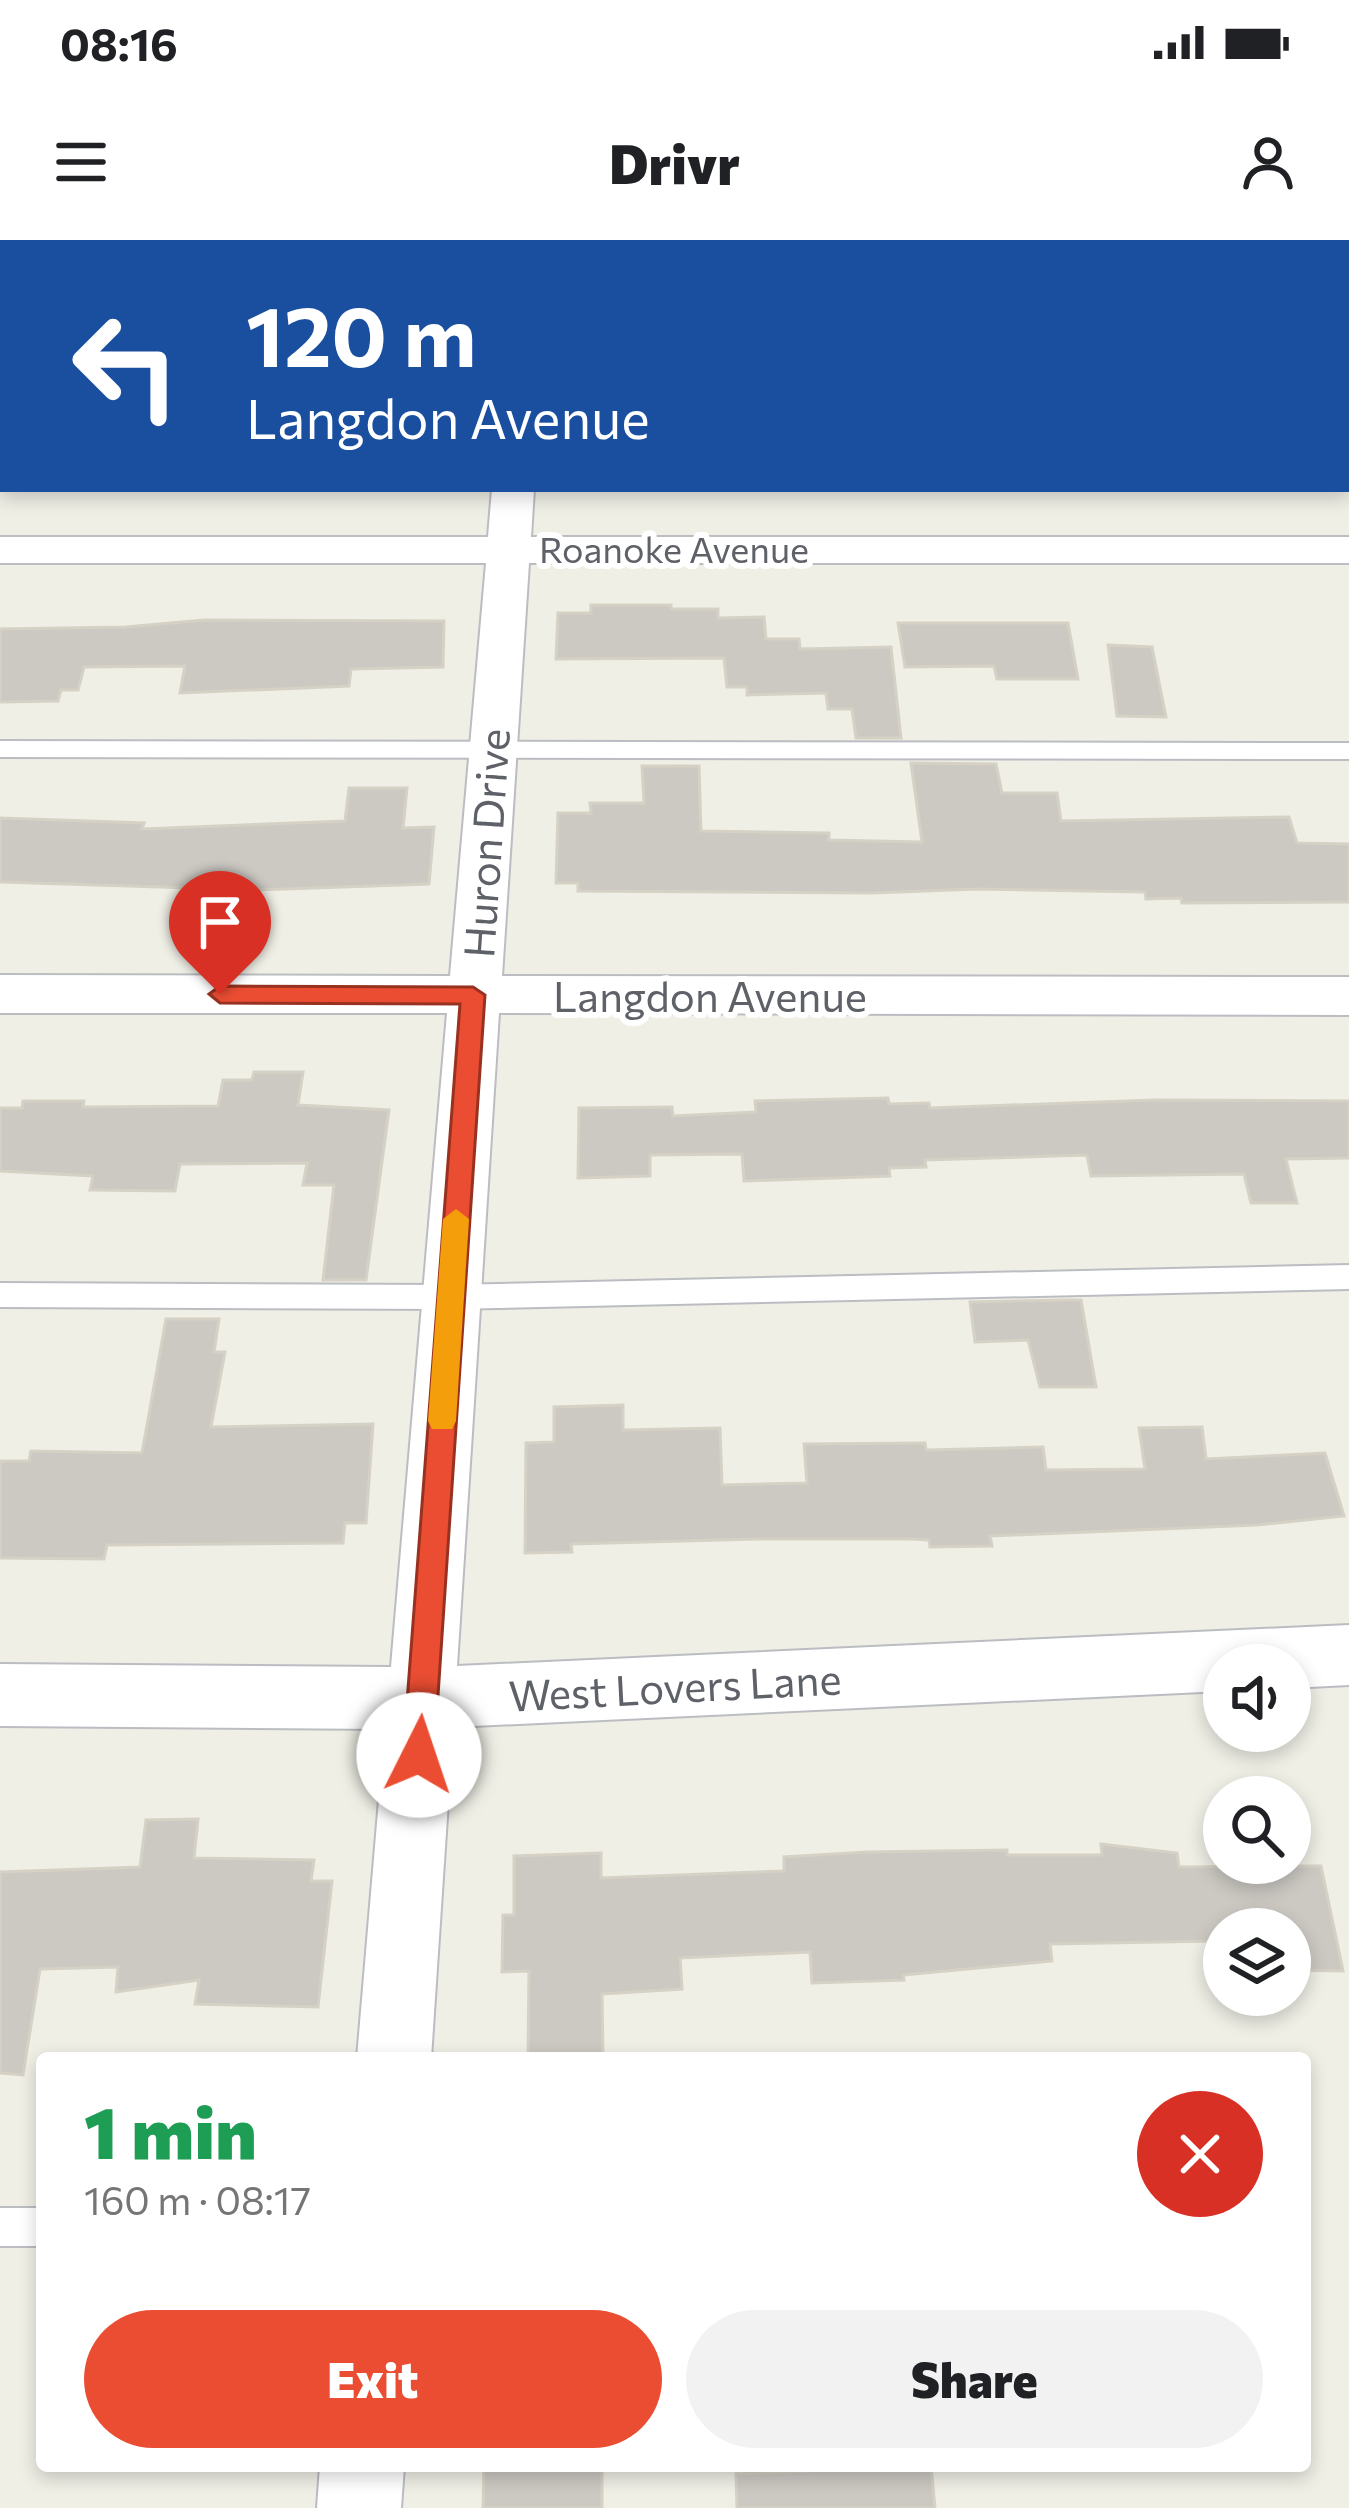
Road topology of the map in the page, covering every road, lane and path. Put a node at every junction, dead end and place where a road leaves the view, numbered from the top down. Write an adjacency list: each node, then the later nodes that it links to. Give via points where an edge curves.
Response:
1 (513, 492): 2 (street, Huron Drive)
2 (508, 548): 3 (street, Roanoke Avenue); 4 (street, Roanoke Avenue); 6 (street, Huron Drive)
3 (0, 550)
4 (1349, 550)
5 (0, 749): 6 (lane)
6 (492, 751): 7 (lane); 9 (street, Huron Drive)
7 (1349, 751)
8 (0, 994): 9 (street, Langdon Avenue)
9 (473, 995): 10 (street, Langdon Avenue); 13 (street, Huron Drive)
10 (1349, 995)
11 (1349, 1277): 13 (lane)
12 (0, 1295): 13 (lane)
13 (450, 1297): 16 (street, Huron Drive)
14 (1349, 1655): 16 (street, West Lovers Lane)
15 (0, 1695): 16 (street, West Lovers Lane)
16 (423, 1698): 17 (street, Huron Drive)
17 (394, 2052)
18 (0, 2227): 19 (lane)
19 (36, 2227)
20 (362, 2472): 21 (street)
21 (359, 2508)

